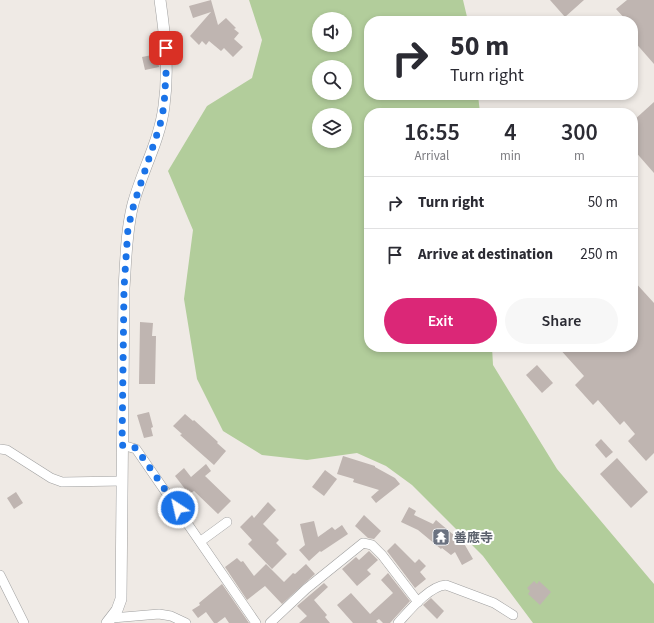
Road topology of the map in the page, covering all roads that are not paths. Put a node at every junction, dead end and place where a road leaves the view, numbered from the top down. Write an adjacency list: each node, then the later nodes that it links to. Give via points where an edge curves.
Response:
1 (160, 0): 2 (street, via 167,56 164,106 128,228 124,288)
2 (122, 445): 4 (street); 6 (street, via 136,448)
3 (0, 449): 4 (street, via 7,450 51,478 62,482)
4 (122, 481): 10 (street, via 121,599 118,610)
5 (227, 522): 6 (street)
6 (201, 541): 13 (street)
7 (0, 574): 11 (street)
8 (418, 602): 9 (street, via 439,585 446,584 494,603); 14 (street, via 382,555 372,545 363,543 306,589); 15 (street)
9 (513, 616)
10 (109, 621): 12 (street, via 159,614)
11 (24, 623)
12 (186, 623)
13 (256, 623)
14 (270, 623)
15 (398, 623)

